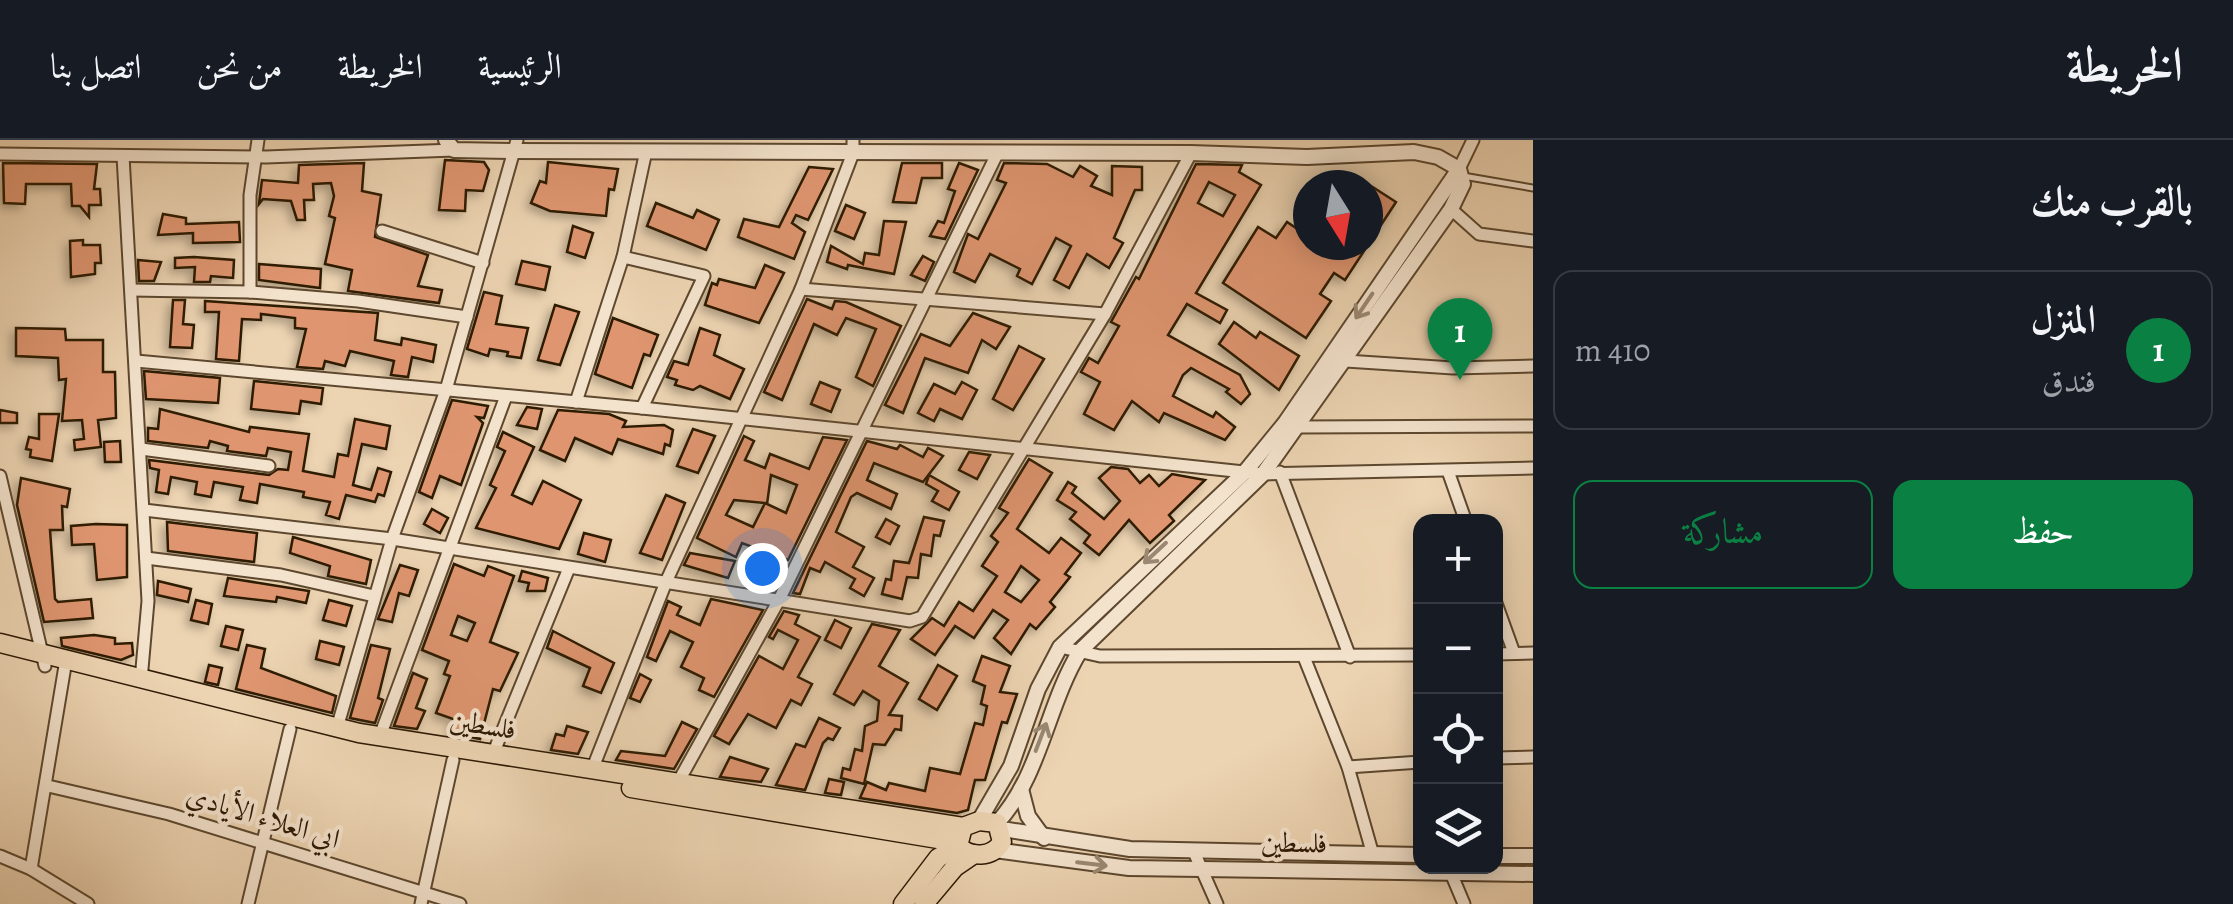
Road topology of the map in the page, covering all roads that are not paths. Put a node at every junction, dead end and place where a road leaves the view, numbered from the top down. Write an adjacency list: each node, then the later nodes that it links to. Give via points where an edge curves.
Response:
1 (82, 140): 13 (street)
2 (258, 140): 16 (street)
3 (1472, 140): 17 (street)
4 (450, 145): 5 (street); 16 (street)
5 (516, 146): 10 (street); 23 (street)
6 (688, 146): 8 (street); 10 (street)
7 (17, 147): 12 (street); 13 (street)
8 (853, 147): 14 (street); 24 (street)
9 (1054, 147): 11 (street); 14 (street)
10 (646, 152): 22 (street)
11 (1191, 152): 17 (street, via 1414,152); 28 (street)
12 (0, 154)
13 (82, 154): 15 (street)
14 (997, 154): 27 (street)
15 (123, 156): 16 (street); 25 (street)
16 (253, 157): 26 (street)
17 (1461, 172): 18 (lane); 19 (street); 46 (street, one-way to 46)
18 (1533, 188)
19 (1450, 210): 21 (street, via 1480,234); 30 (street)
20 (382, 231): 23 (street)
21 (1533, 242)
22 (623, 257): 35 (street); 36 (street, via 696,270 704,280)
23 (483, 263): 29 (street)
24 (801, 289): 27 (street); 37 (street)
25 (130, 290): 26 (street); 31 (street)
26 (250, 292): 29 (street)
27 (928, 300): 28 (street); 40 (street)
28 (1106, 314): 41 (street)
29 (467, 317): 33 (street)
30 (1346, 361): 32 (street); 39 (street)
31 (136, 362): 33 (street); 42 (street)
32 (1533, 366)
33 (446, 390): 34 (street); 52 (street)
34 (506, 396): 35 (street); 53 (street)
35 (576, 402): 36 (street)
36 (642, 408): 37 (street)
37 (742, 420): 40 (street); 56 (street)
38 (1533, 426): 39 (street)
39 (1300, 427): 48 (street)
40 (859, 432): 41 (street); 58 (street)
41 (1026, 446): 46 (street); 58 (street, via 922,617 897,622)
42 (141, 448): 43 (street); 50 (street)
43 (268, 466)
44 (1533, 468): 45 (street)
45 (1448, 471): 47 (street); 51 (street)
46 (1244, 472): 48 (street); 61 (street, one-way to 61)
47 (1280, 472): 48 (street); 69 (street)
48 (1263, 474): 62 (street)
49 (0, 476): 70 (street)
50 (144, 510): 52 (street); 54 (street)
51 (1463, 514)
52 (392, 540): 53 (street); 57 (street)
53 (450, 549): 55 (street); 75 (street)
54 (146, 558): 57 (street, via 281,575); 72 (street)
55 (569, 568): 56 (street); 76 (street)
56 (666, 582): 58 (street); 83 (street)
57 (374, 596): 73 (street)
58 (779, 600): 85 (street)
59 (1496, 604): 64 (street)
60 (0, 643): 70 (main road, فلسطين)
61 (1060, 647): 62 (street); 88 (street, via 1012,766)
62 (1080, 651): 67 (street); 86 (street, one-way to 62)
63 (1503, 654): 64 (street)
64 (1514, 654): 65 (street)
65 (1533, 654)
66 (0, 655): 70 (main road, فلسطين)
67 (1304, 656): 69 (street); 82 (street)
68 (1413, 656): 69 (street)
69 (1350, 657)
70 (43, 660): 71 (main road, فلسطين)
71 (65, 666): 72 (main road, فلسطين); 74 (main road, فلسطين); 84 (street)
72 (141, 680): 73 (main road, فلسطين)
73 (338, 728): 75 (main road, فلسطين)
74 (290, 730): 79 (main road, فلسطين); 90 (street)
75 (380, 736): 76 (main road, فلسطين)
76 (492, 754): 81 (main road, فلسطين)
77 (1533, 756): 78 (street)
78 (1503, 758)
79 (453, 760): 81 (main road, فلسطين); 105 (street)
80 (1413, 762): 82 (street)
81 (525, 766): 83 (main road, فلسطين); 85 (main road, فلسطين)
82 (1348, 767): 93 (street)
83 (592, 770): 85 (main road, فلسطين)
84 (48, 786): 90 (street, ابي العلاء الأيادي); 99 (street)
85 (674, 788): 87 (main road, فلسطين); 88 (main road, فلسطين)
86 (1022, 789): 88 (street); 89 (street, via 1028,816)
87 (926, 835): 88 (main road, فلسطين); 98 (main road)
88 (975, 835): 89 (street, فلسطين); 91 (main road); 98 (main road); 110 (main road)
89 (1044, 838): 92 (street, فلسطين)
90 (262, 841): 105 (street, ابي العلاء الأيادي); 107 (street)
91 (995, 850): 100 (street, فلسطين, one-way to 100, via 1096,866)
92 (1194, 852): 93 (street, فلسطين); 100 (street)
93 (1373, 855): 95 (street, فلسطين)
94 (0, 856): 99 (street)
95 (1413, 856)
96 (1503, 856): 97 (street)
97 (1533, 856)
98 (938, 858): 109 (main road)
99 (30, 868): 106 (street)
100 (1200, 870): 101 (street, فلسطين); 111 (street)
101 (1413, 873)
102 (1451, 874): 112 (street)
103 (1503, 874): 104 (street, فلسطين)
104 (1533, 874)
105 (423, 898): 108 (street, ابي العلاء الأيادي)
106 (88, 904)
107 (248, 904)
108 (460, 904)
109 (903, 904)
110 (924, 904)
111 (1217, 904)
112 (1464, 904)

